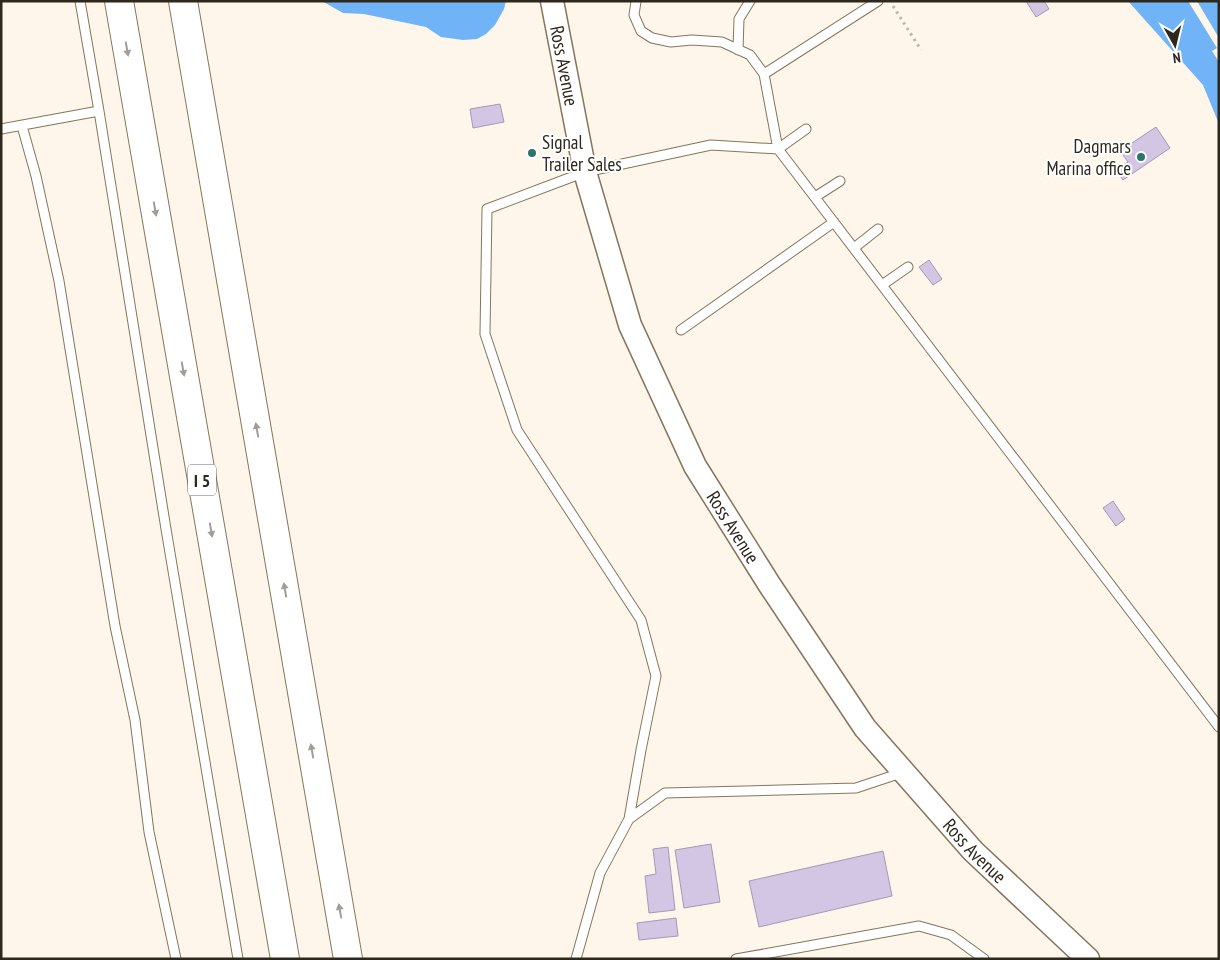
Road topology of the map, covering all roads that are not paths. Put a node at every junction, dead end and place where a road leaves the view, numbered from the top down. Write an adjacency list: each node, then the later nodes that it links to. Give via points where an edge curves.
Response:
1 (80, 1): 10 (lane)
2 (119, 1): 29 (highway, I 5, one-way to 29)
3 (183, 1): 30 (highway, one-way to 3)
4 (552, 1): 15 (street, Ross Avenue)
5 (636, 1): 8 (lane, via 634,15 642,31 652,38 671,42 722,42)
6 (750, 1): 8 (lane, via 739,19)
7 (878, 1): 9 (lane)
8 (738, 50): 9 (lane, via 750,55)
9 (764, 74): 14 (lane)
10 (98, 111): 11 (lane); 28 (lane)
11 (22, 126): 12 (lane); 27 (lane, via 59,282 115,626 135,720 149,832)
12 (1, 129)
13 (806, 129): 14 (lane)
14 (778, 149): 15 (lane, via 711,145); 17 (lane)
15 (585, 172): 25 (street, Ross Avenue, via 630,325 695,466 768,584 865,728); 26 (lane, via 487,208 485,334 517,430 641,620 656,676)
16 (840, 181): 17 (lane)
17 (816, 198): 18 (lane)
18 (834, 222): 20 (lane); 23 (lane)
19 (878, 229): 20 (lane)
20 (854, 248): 22 (lane)
21 (908, 267): 22 (lane)
22 (882, 285): 24 (lane)
23 (682, 330)
24 (1219, 727)
25 (904, 772): 26 (lane, via 856,788 665,793); 34 (street, Ross Avenue, via 973,851)
26 (629, 819): 31 (lane, via 600,873)
27 (176, 959)
28 (238, 959)
29 (285, 959)
30 (348, 959)
31 (576, 959)
32 (736, 959): 33 (lane, via 919,926 951,935)
33 (984, 959)
34 (1088, 959)

